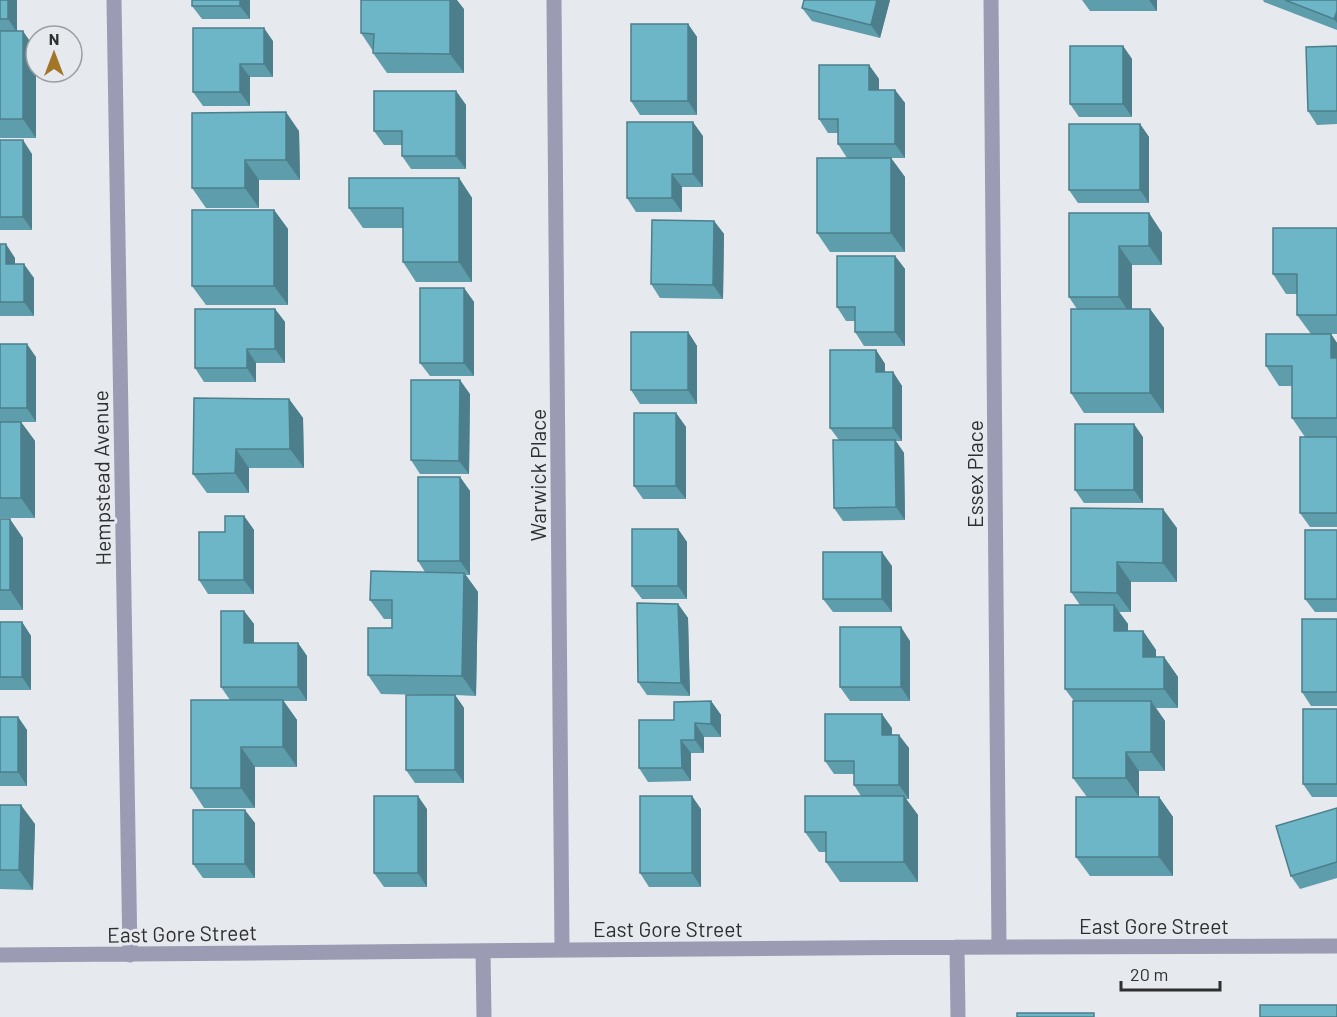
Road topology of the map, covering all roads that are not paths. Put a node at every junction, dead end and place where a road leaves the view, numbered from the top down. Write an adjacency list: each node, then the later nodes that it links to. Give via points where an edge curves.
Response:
1 (114, 0): 10 (street, Hempstead Avenue)
2 (554, 0): 7 (street, Warwick Place)
3 (992, 0): 6 (street, Essex Place)
4 (1337, 946): 6 (street, East Gore Street)
5 (957, 947): 6 (street, East Gore Street); 7 (street, East Gore Street); 12 (street)
6 (999, 947)
7 (562, 950): 8 (street, East Gore Street)
8 (483, 951): 10 (street, East Gore Street); 11 (street)
9 (0, 955): 10 (street, East Gore Street)
10 (130, 955)
11 (484, 1017)
12 (958, 1017)

